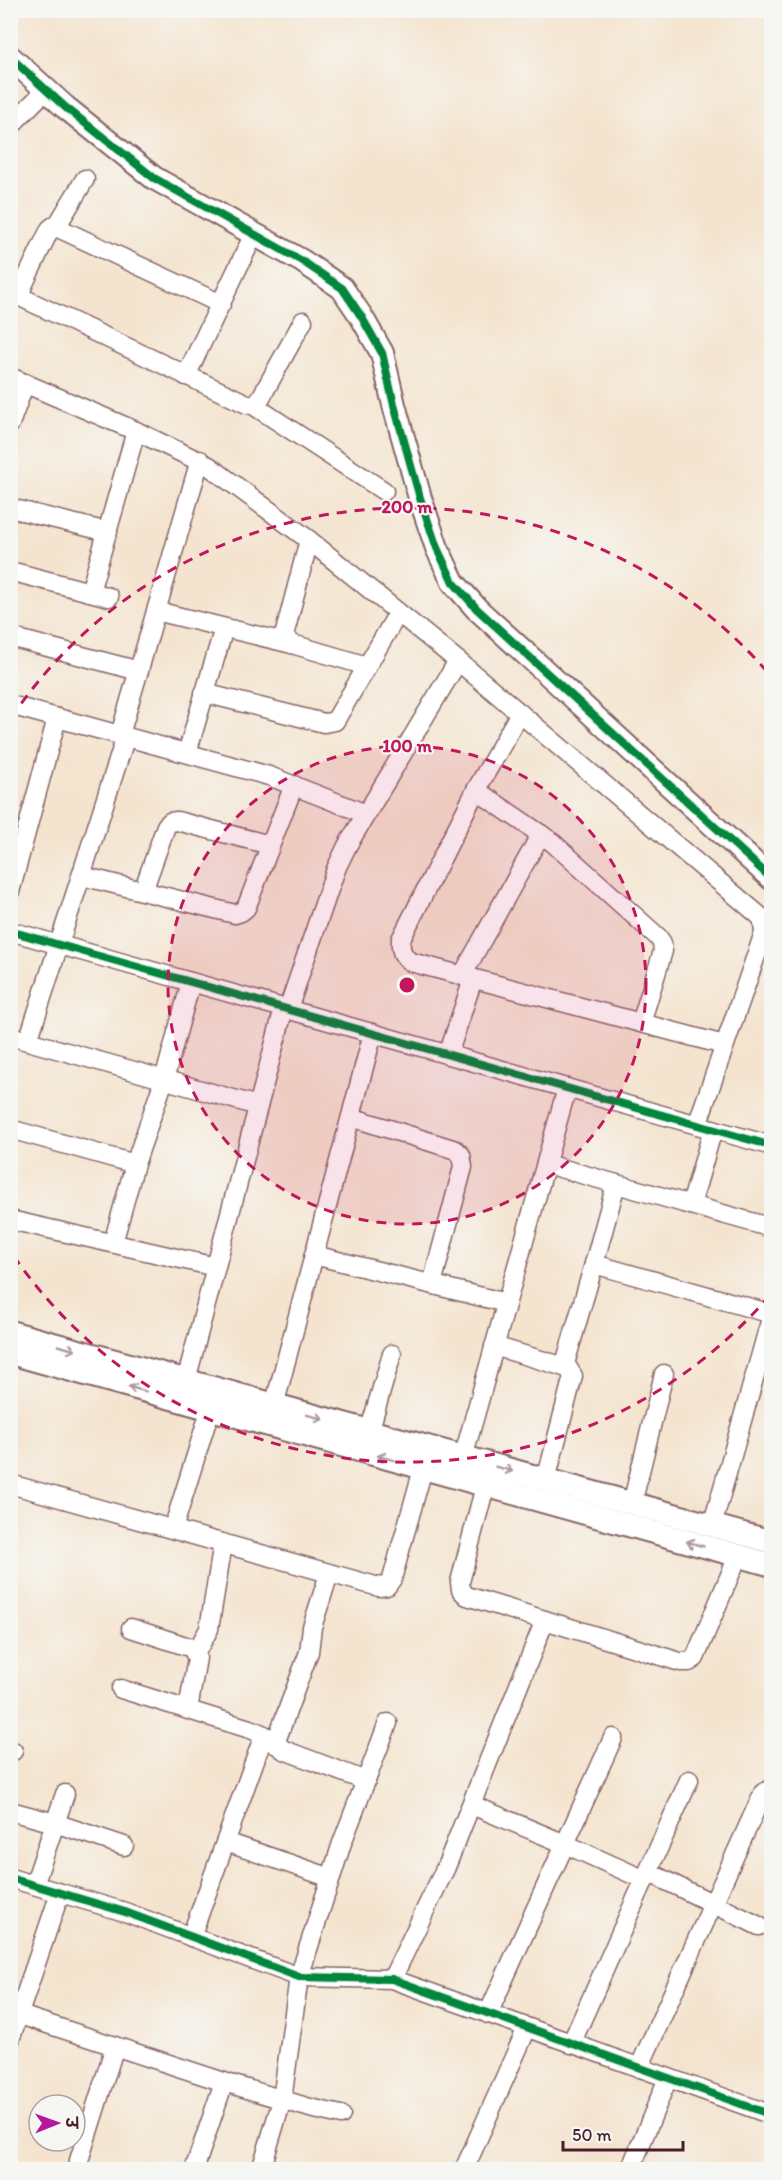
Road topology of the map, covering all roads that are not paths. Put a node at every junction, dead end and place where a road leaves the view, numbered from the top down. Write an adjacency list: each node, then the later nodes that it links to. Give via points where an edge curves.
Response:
1 (10, 57): 2 (street)
2 (46, 90): 3 (street); 6 (street, via 153,178)
3 (10, 128)
4 (85, 179): 5 (street)
5 (54, 226): 7 (street); 8 (street)
6 (254, 234): 8 (street); 44 (street, via 342,288 361,316 382,353 420,498 453,582 477,609)
7 (14, 294): 10 (street)
8 (221, 304): 10 (street)
9 (303, 321): 12 (street, via 259,401)
10 (186, 376): 12 (street)
11 (18, 380): 13 (street); 14 (street)
12 (253, 405): 16 (street)
13 (10, 424)
14 (136, 431): 15 (street); 18 (street)
15 (200, 460): 19 (street); 23 (street)
16 (384, 491)
17 (10, 508): 18 (street)
18 (108, 532): 21 (street)
19 (309, 540): 24 (street); 27 (street, via 285,632)
20 (10, 571): 21 (street)
21 (90, 592): 22 (street)
22 (109, 597)
23 (156, 611): 25 (street); 30 (street)
24 (398, 613): 28 (street); 29 (street)
25 (224, 628): 27 (street); 31 (street)
26 (10, 637): 30 (street)
27 (292, 644): 29 (street)
28 (458, 661): 33 (street); 39 (street)
29 (368, 666): 31 (street, via 338,717 330,723)
30 (139, 671): 35 (street)
31 (204, 693): 36 (street)
32 (10, 705): 34 (street)
33 (520, 713): 38 (street); 56 (street, via 761,917 764,933)
34 (57, 718): 35 (street); 42 (street)
35 (123, 736): 36 (street); 43 (street)
36 (187, 753): 37 (street)
37 (294, 784): 39 (street); 41 (street)
38 (476, 790): 40 (street); 49 (street, via 401,939 400,948 411,962)
39 (366, 814): 51 (street, via 336,869)
40 (541, 834): 49 (street); 52 (street, via 662,943 662,958)
41 (270, 845): 45 (street, via 241,912 235,914); 45 (street, via 170,822)
42 (15, 859): 46 (street)
43 (82, 876): 45 (street); 48 (street)
44 (771, 879)
45 (143, 891)
46 (10, 892)
47 (10, 931): 48 (street)
48 (60, 945): 50 (street); 55 (street)
49 (467, 977): 52 (street); 57 (street)
50 (191, 982): 51 (street); 58 (street)
51 (286, 1009): 53 (street); 60 (street)
52 (641, 1023): 56 (street)
53 (373, 1033): 57 (street); 61 (street)
54 (10, 1036): 55 (street)
55 (28, 1041): 58 (street)
56 (724, 1045): 62 (street)
57 (448, 1055): 59 (street)
58 (164, 1080): 60 (street); 65 (street)
59 (567, 1088): 62 (street); 66 (street)
60 (258, 1106): 74 (street)
61 (351, 1117): 72 (street); 75 (street, via 456,1150 461,1155 463,1167)
62 (705, 1127): 64 (street); 68 (street)
63 (10, 1131): 65 (street)
64 (771, 1146)
65 (135, 1164): 71 (street)
66 (546, 1164): 67 (street); 76 (street)
67 (616, 1184): 68 (street); 73 (street)
68 (691, 1205): 70 (street)
69 (10, 1220): 71 (street)
70 (771, 1228)
71 (113, 1243): 74 (street)
72 (314, 1255): 75 (street); 86 (street)
73 (594, 1264): 77 (street); 82 (street)
74 (216, 1267): 84 (street)
75 (432, 1284): 76 (street)
76 (506, 1303): 79 (street)
77 (771, 1314): 94 (street)
78 (10, 1332): 84 (street, one-way to 84)
79 (494, 1346): 82 (street); 88 (street)
80 (10, 1353): 84 (street, one-way to 80)
81 (392, 1354): 87 (street)
82 (564, 1367): 90 (street, via 573,1376)
83 (664, 1374): 93 (street)
84 (184, 1391): 85 (street)
85 (213, 1400): 86 (street); 89 (street, one-way to 85); 95 (street)
86 (274, 1406): 87 (street, one-way to 87)
87 (369, 1432): 88 (street)
88 (463, 1458): 90 (street, one-way to 90)
89 (423, 1469): 92 (street); 100 (street, via 387,1586 368,1586)
90 (546, 1480): 93 (street)
91 (10, 1484): 95 (street)
92 (485, 1486): 98 (street, one-way to 92); 101 (street, via 459,1582 461,1590 467,1596)
93 (632, 1504): 94 (street)
94 (712, 1526): 96 (street)
95 (173, 1529): 97 (street)
96 (771, 1542)
97 (223, 1544): 100 (street); 103 (street, via 209,1629)
98 (738, 1556): 99 (street); 101 (street, via 695,1658 689,1662)
99 (771, 1565)
100 (329, 1574): 108 (street, via 312,1627 309,1652)
101 (545, 1620): 113 (street)
102 (131, 1628): 103 (street, via 192,1647)
103 (196, 1652): 105 (street)
104 (121, 1689): 105 (street)
105 (188, 1710): 108 (street)
106 (387, 1723): 109 (street)
107 (612, 1738): 117 (street)
108 (270, 1740): 109 (street, via 284,1750); 116 (street)
109 (366, 1780): 121 (street)
110 (689, 1780): 119 (street)
111 (771, 1788): 124 (street, via 763,1793)
112 (65, 1794): 115 (street)
113 (472, 1805): 117 (street); 128 (street)
114 (10, 1811): 115 (street)
115 (55, 1823): 118 (street); 122 (street)
116 (226, 1842): 121 (street); 126 (street)
117 (565, 1844): 119 (street); 129 (street)
118 (124, 1846)
119 (646, 1876): 124 (street); 133 (street)
120 (10, 1878): 122 (street)
121 (331, 1878): 127 (street)
122 (34, 1885): 123 (street)
123 (60, 1893): 126 (street, via 126,1912); 130 (street)
124 (713, 1903): 125 (street); 135 (street)
125 (759, 1926)
126 (191, 1937): 127 (street)
127 (299, 1977): 128 (street); 138 (street)
128 (392, 1979): 129 (street)
129 (488, 2014): 131 (street)
130 (20, 2015): 132 (street); 134 (street)
131 (527, 2028): 133 (street); 144 (street)
132 (10, 2040)
133 (571, 2044): 135 (street)
134 (115, 2046): 137 (street); 141 (street)
135 (639, 2068): 136 (street)
136 (668, 2078): 140 (street); 145 (street)
137 (224, 2082): 138 (street); 142 (street)
138 (282, 2100): 139 (street); 143 (street)
139 (341, 2115)
140 (771, 2115)
141 (76, 2169)
142 (194, 2169)
143 (261, 2169)
144 (464, 2169)
145 (630, 2169)

